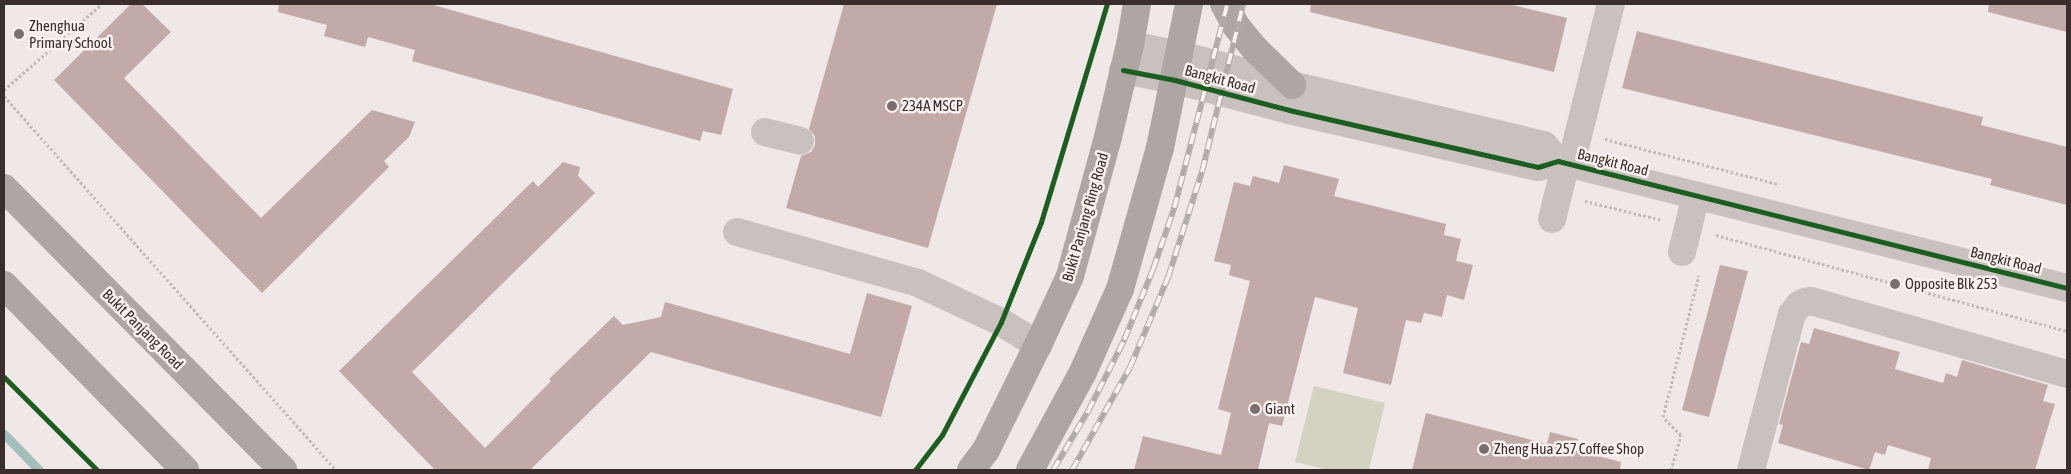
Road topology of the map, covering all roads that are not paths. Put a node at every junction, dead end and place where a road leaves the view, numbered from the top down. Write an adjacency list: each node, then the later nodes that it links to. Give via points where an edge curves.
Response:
1 (1137, 4): 5 (main road, Bukit Panjang Ring Road)
2 (1189, 4): 6 (main road)
3 (1224, 4): 7 (main road, via 1255,49)
4 (1611, 4): 10 (street, via 1579,132)
5 (1126, 58): 6 (street, Bangkit Road); 18 (main road, Bukit Panjang Ring Road, via 1070,276)
6 (1178, 68): 7 (street, Bangkit Road); 10 (street, Bangkit Road, via 1289,110 1538,167); 23 (main road, via 1160,148 1120,289 1083,372)
7 (1292, 85): 10 (street, Bangkit Road, via 1544,145)
8 (765, 132): 9 (street)
9 (800, 142)
10 (1565, 162): 12 (street, Bangkit Road); 13 (street)
11 (4, 188): 21 (main road, Bukit Panjang Road)
12 (1696, 196): 15 (street); 17 (street, Bangkit Road)
13 (1555, 206)
14 (737, 232): 18 (street, via 918,283 1001,322)
15 (1685, 240)
16 (4, 285): 20 (main road)
17 (2067, 288)
18 (1038, 345): 22 (main road, Bukit Panjang Ring Road, via 986,450)
19 (2067, 374): 24 (street, via 1811,301 1805,302 1792,314)
20 (185, 470)
21 (283, 470)
22 (971, 470)
23 (1030, 470)
24 (1751, 470)

